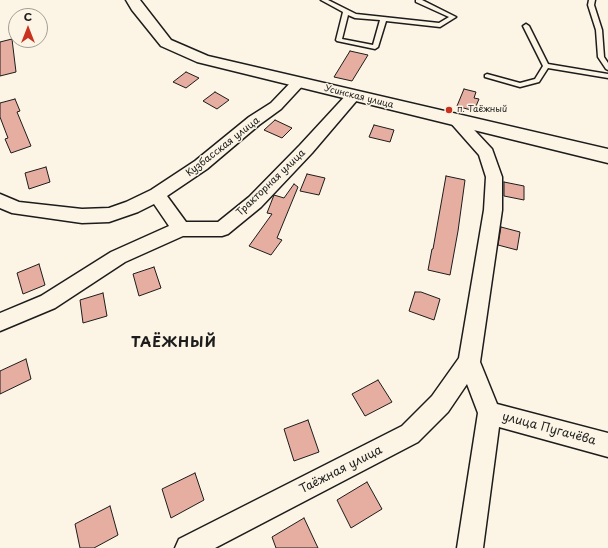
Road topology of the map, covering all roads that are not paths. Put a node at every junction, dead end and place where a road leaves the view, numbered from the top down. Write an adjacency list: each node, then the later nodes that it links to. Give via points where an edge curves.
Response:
1 (133, 0): 12 (street, Усинская улица, via 166,43 203,59)
2 (324, 0): 5 (lane)
3 (419, 0): 6 (lane, via 453,17 440,25)
4 (592, 0): 9 (lane, via 599,30 601,57)
5 (346, 12): 6 (lane, via 355,16); 6 (lane, via 339,40 375,47)
6 (383, 20)
7 (526, 26): 8 (lane)
8 (546, 66): 10 (lane, via 537,81 520,85); 11 (lane)
9 (608, 68)
10 (487, 76)
11 (608, 76)
12 (299, 82): 13 (street, Усинская улица); 16 (street, Кузбасская улица, via 276,106 201,165)
13 (353, 96): 14 (street, Усинская улица); 18 (street, Тракторная улица, via 255,202 222,230)
14 (457, 121): 15 (street, Усинская улица); 20 (street, Таёжная улица, via 486,153 494,177 493,210)
15 (608, 156)
16 (157, 195): 17 (street, Кузбасская улица, via 109,215 82,216 18,208); 18 (street)
17 (0, 201)
18 (181, 230): 19 (street, Тракторная улица, via 118,257 48,302)
19 (0, 322)
20 (469, 362): 21 (street); 23 (street, Таёжная улица, via 440,404 410,434)
21 (489, 413): 22 (street, улица Пугачёва); 24 (street)
22 (608, 445)
23 (188, 548)
24 (470, 548)

